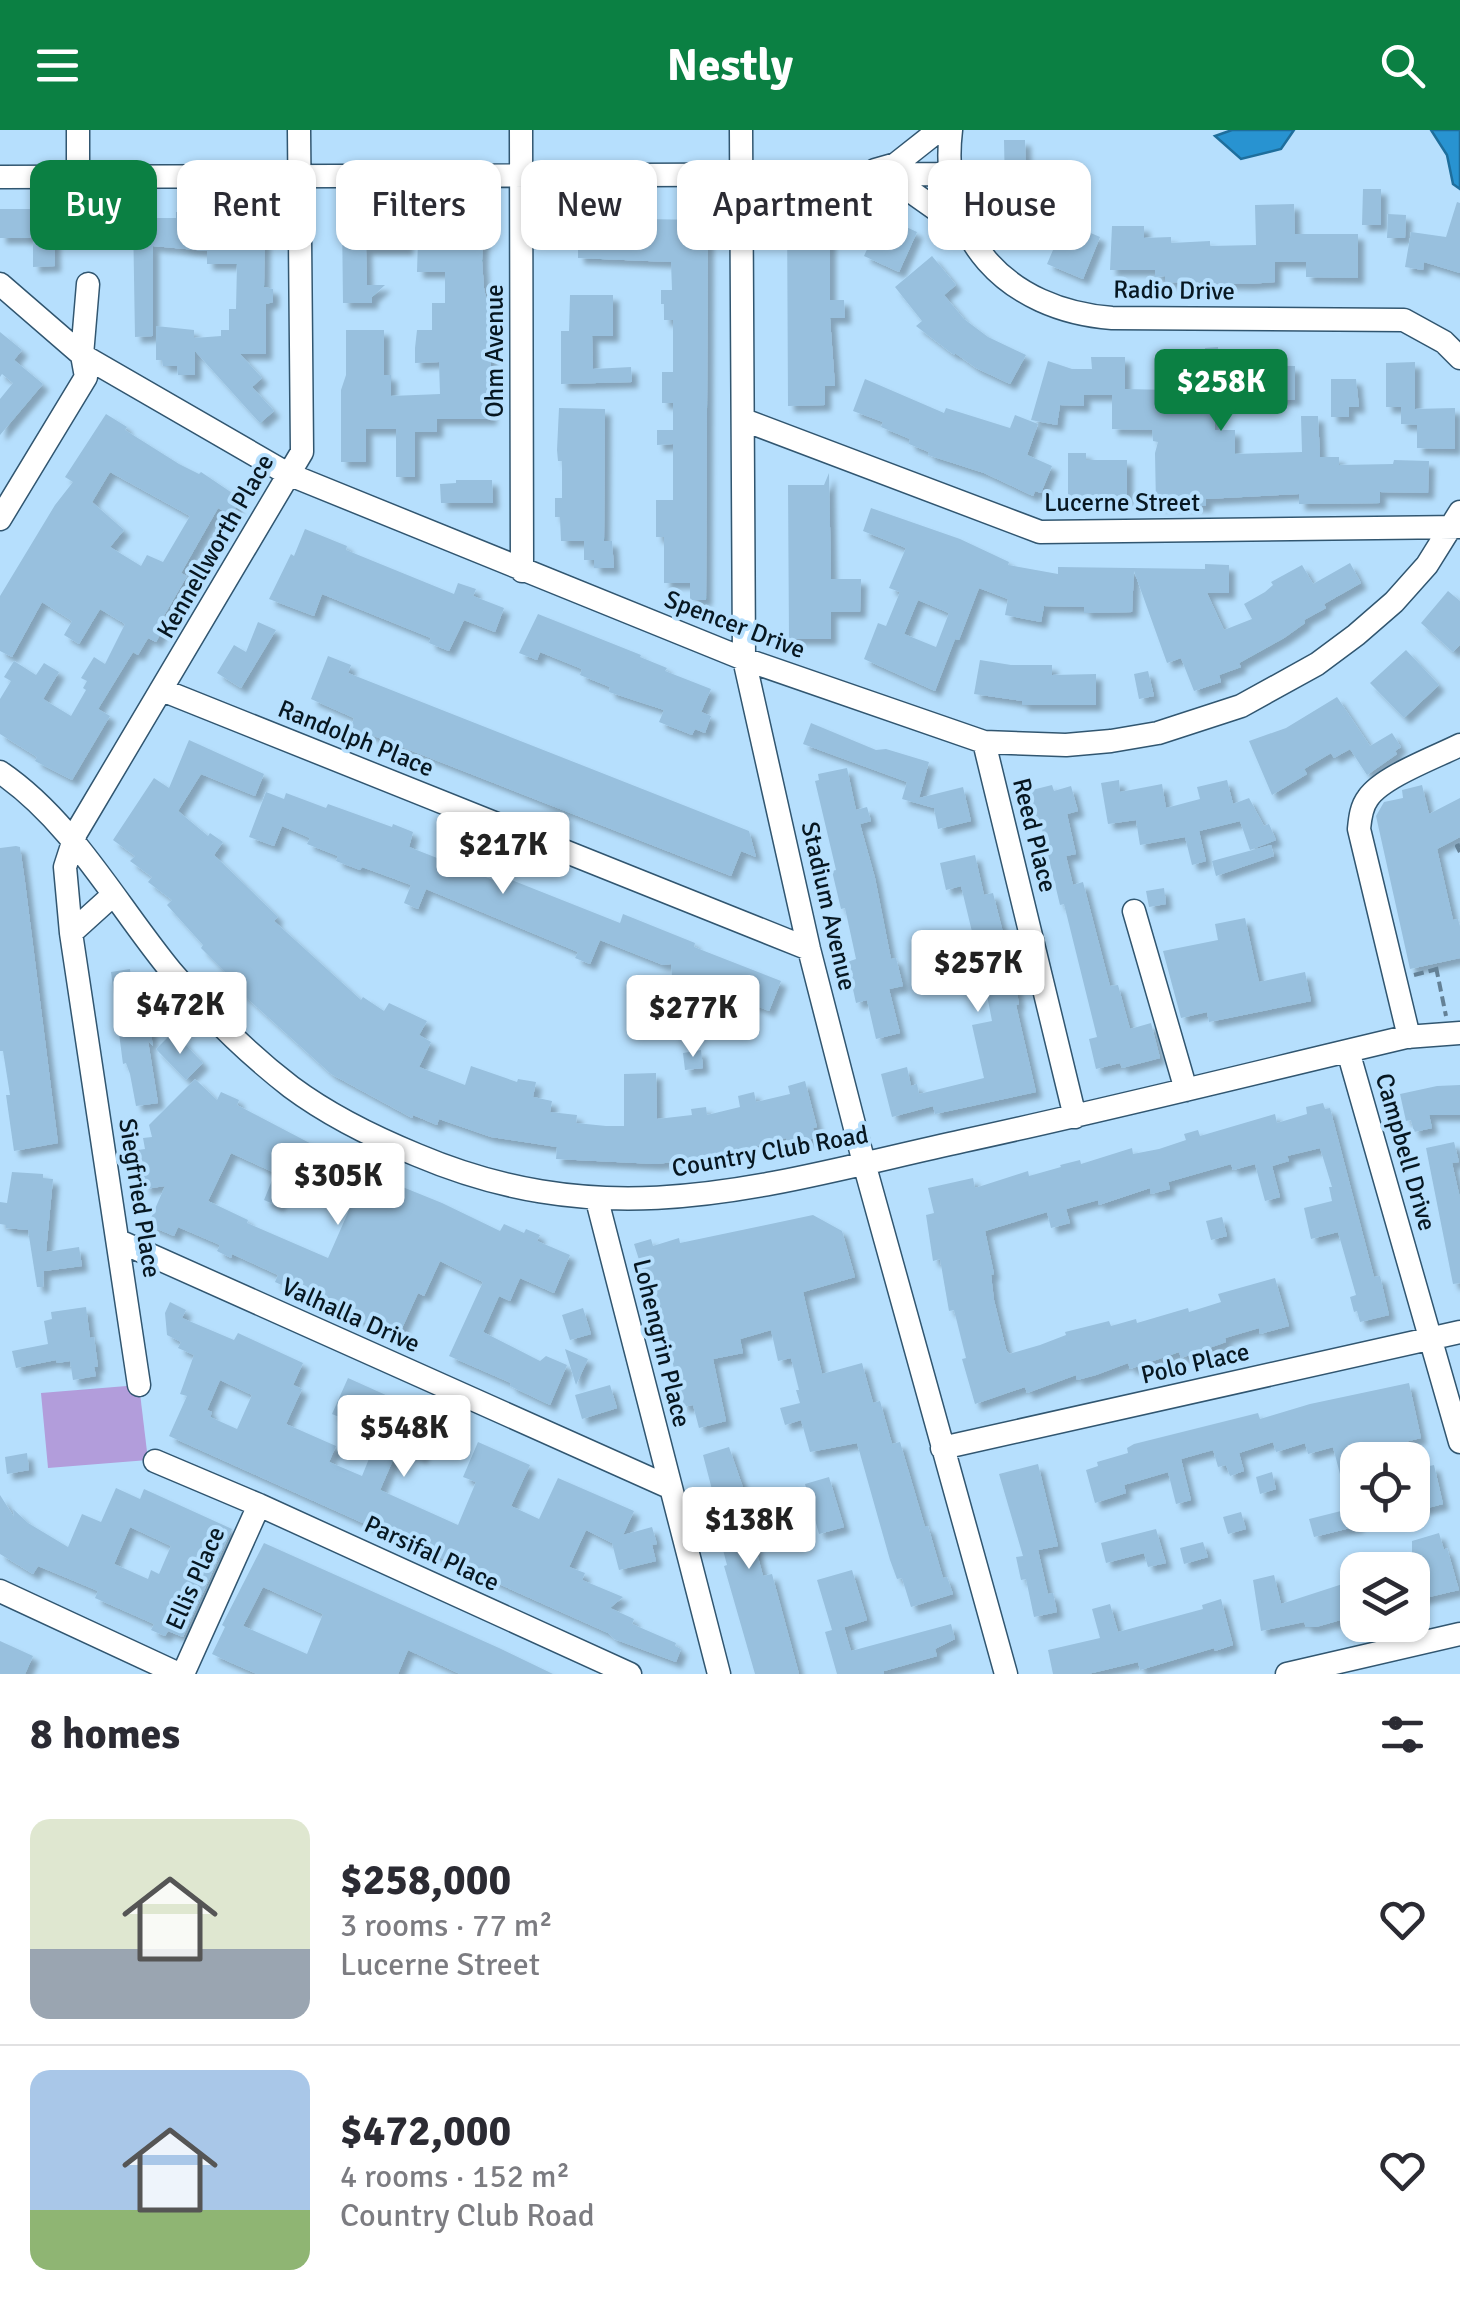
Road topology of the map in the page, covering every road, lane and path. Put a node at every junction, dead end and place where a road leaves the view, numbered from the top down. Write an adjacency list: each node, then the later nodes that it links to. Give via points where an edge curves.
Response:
1 (78, 130): 7 (street)
2 (298, 130): 8 (street, Kennellworth Place)
3 (520, 130): 13 (street, Ohm Avenue)
4 (741, 130): 9 (street, Stadium Avenue)
5 (939, 130): 10 (street)
6 (951, 130): 11 (street, Radio Drive)
7 (78, 160)
8 (298, 160)
9 (741, 160)
10 (901, 160)
11 (950, 160)
12 (677, 175): 13 (street)
13 (520, 176): 16 (street); 28 (street, Ohm Avenue)
14 (0, 177): 15 (street)
15 (30, 177)
16 (316, 177)
17 (299, 250): 25 (street, Kennellworth Place, via 302,452)
18 (742, 250): 24 (street, Stadium Avenue)
19 (978, 250): 23 (street, Radio Drive, via 992,270 1072,311 1112,318 1404,320)
20 (0, 284): 22 (street, Spencer Drive)
21 (88, 284): 22 (street)
22 (82, 355): 25 (street, Spencer Drive); 26 (street, via 86,377)
23 (1460, 358)
24 (744, 420): 27 (street, Lucerne Street, via 1040,532); 29 (street, Stadium Avenue)
25 (288, 474): 28 (street, Spencer Drive); 30 (street, Kennellworth Place)
26 (0, 519)
27 (1457, 522): 31 (street, Spencer Drive, via 1394,602 1356,636 1241,706 1111,742)
28 (522, 571): 29 (street, Spencer Drive)
29 (744, 659): 31 (street, Spencer Drive); 38 (street, Stadium Avenue)
30 (162, 690): 34 (street, Kennellworth Place); 38 (street, Randolph Place)
31 (984, 742): 44 (street, Reed Place)
32 (1460, 745): 41 (street, via 1379,786 1358,829)
33 (0, 772): 34 (street, Country Club Road)
34 (72, 841): 35 (street, Country Club Road); 37 (street, Siegfried Place, via 65,867)
35 (113, 895): 37 (street); 46 (street, Country Club Road, via 203,1006 258,1061 315,1104 455,1170 521,1190)
36 (1134, 911): 43 (street)
37 (72, 934): 47 (street, Siegfried Place)
38 (810, 948): 45 (street, Stadium Avenue)
39 (1436, 966): 40 (path)
40 (1454, 1033): 41 (street, Country Club Road)
41 (1409, 1037): 42 (street, Country Club Road)
42 (1348, 1050): 43 (street, Country Club Road); 49 (street, Campbell Drive)
43 (1186, 1090): 44 (street, Country Club Road)
44 (1075, 1116): 45 (street, Country Club Road)
45 (864, 1163): 46 (street, Country Club Road, via 722,1192); 52 (street, Stadium Avenue)
46 (597, 1200): 54 (street, Lohengrin Place)
47 (119, 1242): 50 (street, Siegfried Place); 54 (street, Valhalla Drive)
48 (1460, 1332): 49 (street, Polo Place)
49 (1430, 1339): 51 (street, Campbell Drive); 52 (street, Polo Place)
50 (139, 1385)
51 (1460, 1442)
52 (942, 1448): 61 (street, Stadium Avenue)
53 (155, 1461): 55 (street, Parsifal Place)
54 (669, 1487): 60 (street, Lohengrin Place)
55 (259, 1504): 58 (street, Ellis Place); 59 (street, Parsifal Place)
56 (0, 1590): 58 (street)
57 (1460, 1634): 62 (street)
58 (181, 1674)
59 (630, 1674)
60 (719, 1674)
61 (1006, 1674)
62 (1287, 1674)

